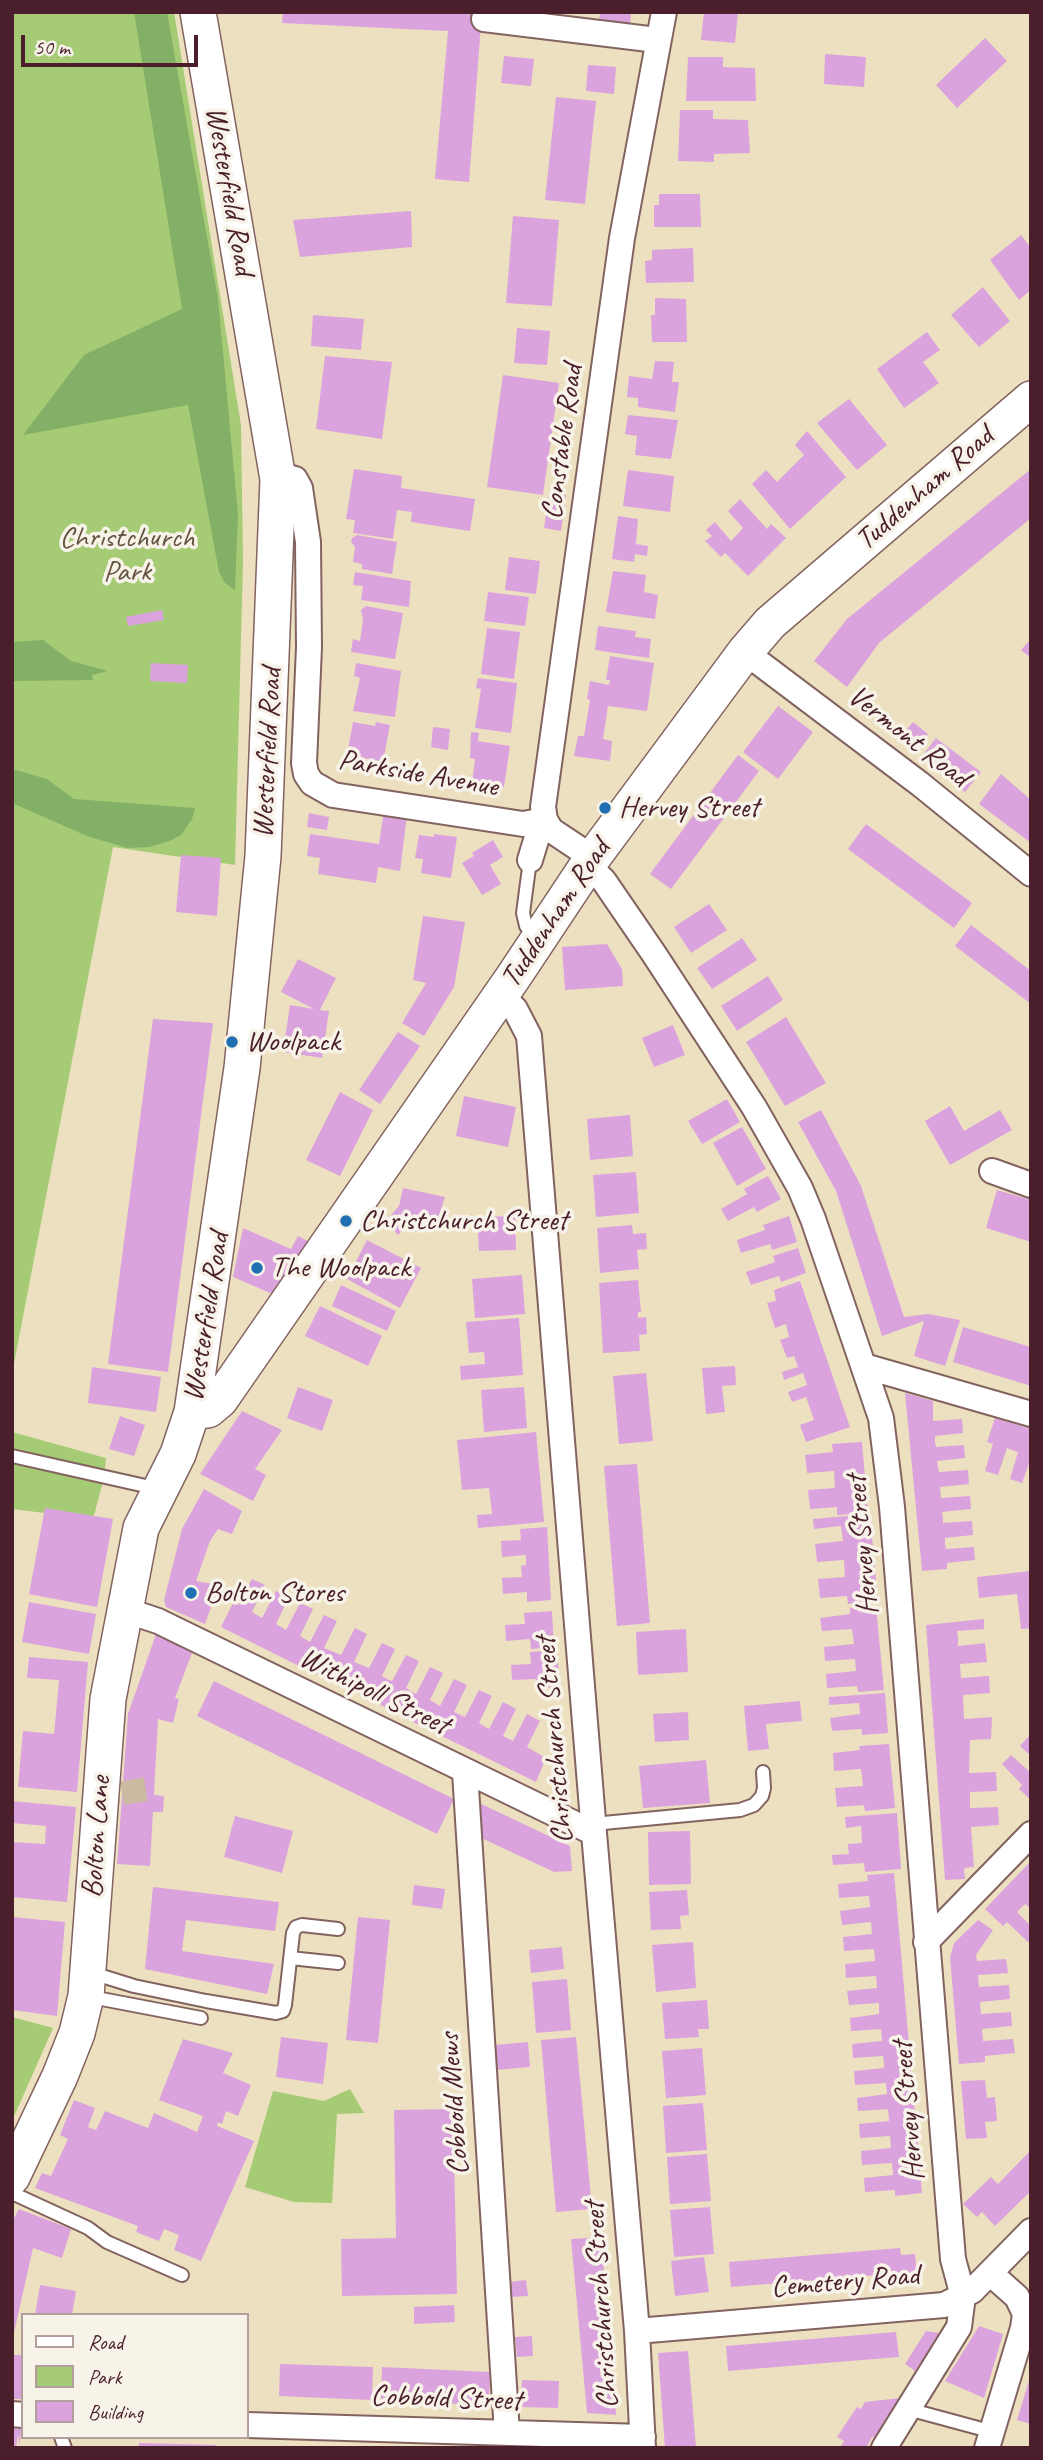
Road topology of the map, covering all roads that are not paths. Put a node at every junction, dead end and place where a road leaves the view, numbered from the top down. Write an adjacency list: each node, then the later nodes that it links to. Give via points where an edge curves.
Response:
1 (198, 12): 6 (main road, Westerfield Road)
2 (664, 12): 4 (street, Constable Road)
3 (484, 19): 4 (street)
4 (657, 40): 8 (street, Constable Road, via 622,238)
5 (1031, 399): 7 (main road, Tuddenham Road, via 770,623)
6 (278, 479): 8 (street, Parkside Avenue, via 295,479 300,488 308,542 304,763 312,783 333,794 523,824); 16 (main road, Westerfield Road, via 268,766 252,978)
7 (745, 652): 9 (main road, Tuddenham Road); 10 (street, Vermont Road)
8 (537, 839): 9 (street, via 551,830); 11 (lane, via 524,920)
9 (590, 862): 11 (main road, Tuddenham Road); 15 (street, Hervey Street, via 781,1152 810,1210)
10 (1031, 874)
11 (538, 939): 12 (main road, Tuddenham Road)
12 (501, 995): 16 (main road, Tuddenham Road, via 220,1400 208,1410); 23 (street, Christchurch Street, via 515,1009 528,1035)
13 (992, 1171): 14 (street)
14 (1031, 1185)
15 (864, 1366): 17 (street); 26 (street, Hervey Street, via 887,1455)
16 (192, 1412): 19 (main road, Westerfield Road)
17 (1031, 1414)
18 (12, 1456): 19 (lane)
19 (159, 1490): 20 (main road, Bolton Lane, via 141,1528)
20 (125, 1610): 21 (street, Withipoll Street); 29 (main road, Bolton Lane, via 108,1699 111,1793)
21 (465, 1772): 23 (street, Withipoll Street); 41 (street, Cobbold Mews)
22 (763, 1772): 23 (lane, via 762,1796 740,1810)
23 (593, 1829): 38 (street, Christchurch Street)
24 (1031, 1834): 26 (street)
25 (338, 1929): 27 (lane, via 296,1927)
26 (926, 1942): 36 (street, Hervey Street, via 953,2259)
27 (290, 1958): 28 (lane); 29 (lane, via 285,2005 276,2013 134,1986)
28 (338, 1963)
29 (87, 1984): 30 (lane); 31 (main road, Bolton Lane, via 77,2033)
30 (201, 2018)
31 (12, 2177)
32 (12, 2193): 35 (lane)
33 (1031, 2231): 34 (street, Cemetery Road)
34 (990, 2273): 36 (street, Cemetery Road); 37 (street)
35 (182, 2275)
36 (963, 2296): 38 (street, Cemetery Road, via 933,2307); 39 (street, via 959,2327)
37 (1028, 2306): 42 (street)
38 (638, 2332): 43 (street, Christchurch Street)
39 (908, 2409): 42 (lane); 44 (street)
40 (248, 2425): 41 (street, Cobbold Street)
41 (507, 2433): 43 (street, Cobbold Street)
42 (990, 2440)
43 (643, 2442)
44 (884, 2448)

